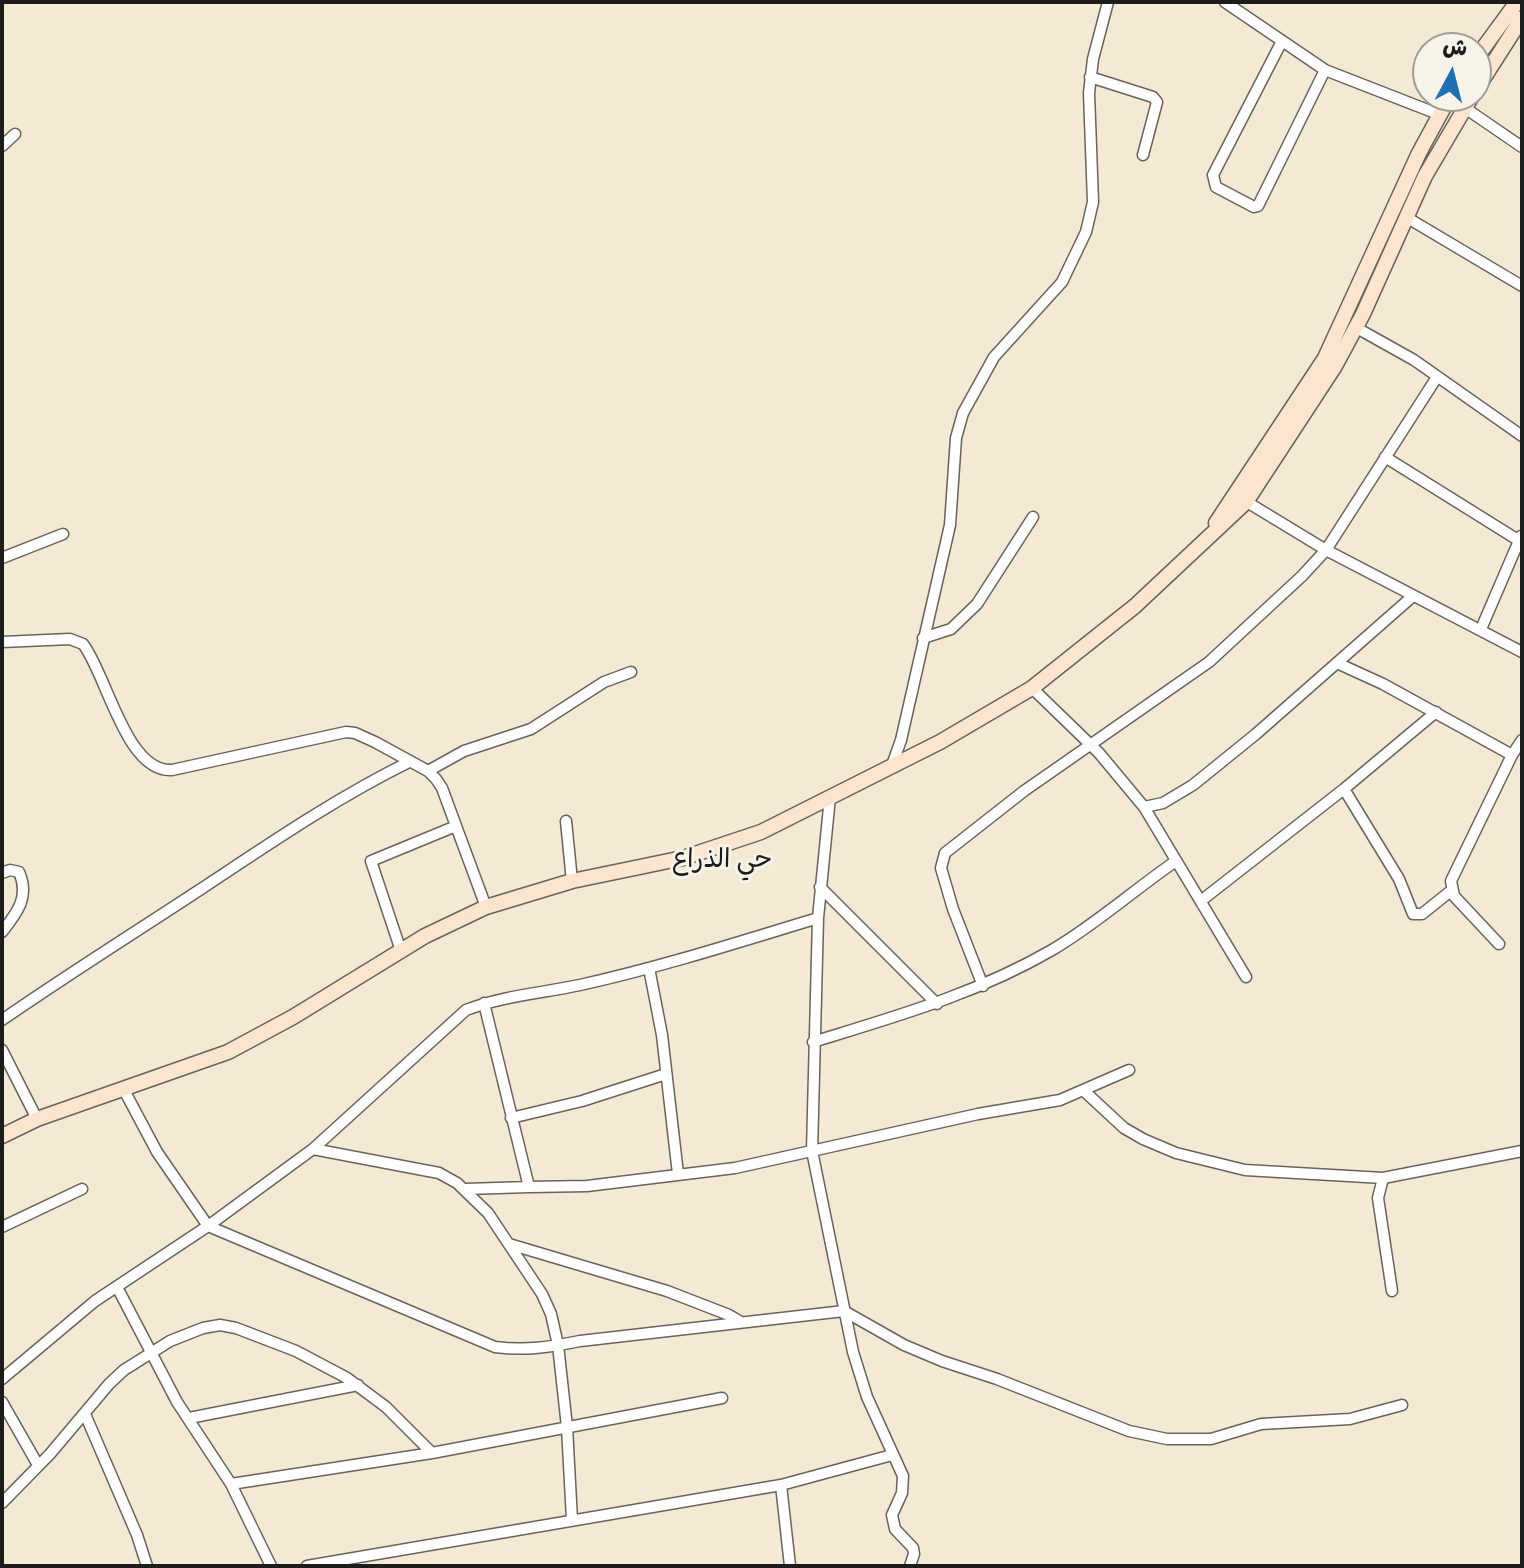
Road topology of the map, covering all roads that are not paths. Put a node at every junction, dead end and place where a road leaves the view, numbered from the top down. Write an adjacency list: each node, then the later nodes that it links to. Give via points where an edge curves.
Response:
1 (1108, 2): 9 (street)
2 (1225, 2): 6 (street)
3 (1517, 2): 5 (main road)
4 (1522, 18): 7 (main road)
5 (1492, 36)
6 (1282, 41): 8 (street); 8 (street, via 1213,175 1216,187 1258,206)
7 (1492, 65)
8 (1325, 70): 12 (street)
9 (1090, 77): 16 (street, via 1157,102); 31 (street, via 1093,202 1086,232 1062,282 994,357 963,413 956,438 950,525)
10 (1462, 112): 17 (main road)
11 (1480, 112): 15 (street)
12 (1438, 114): 23 (main road, via 1331,348)
13 (15, 134): 14 (street)
14 (2, 146)
15 (1522, 147)
16 (1143, 155)
17 (1406, 217): 18 (street); 19 (main road)
18 (1522, 286)
19 (1355, 327): 20 (street); 23 (main road, via 1335,366)
20 (1437, 377): 21 (street); 22 (street)
21 (1522, 436)
22 (1385, 457): 26 (street); 27 (street)
23 (1241, 497): 27 (street); 36 (main road, via 1135,606)
24 (1033, 517): 31 (street, via 977,604 951,629)
25 (63, 534): 28 (street)
26 (1520, 537): 30 (street)
27 (1326, 550): 29 (street); 39 (street, via 1209,662)
28 (2, 558)
29 (1413, 596): 30 (street); 34 (street)
30 (1481, 629): 33 (street)
31 (923, 638): 42 (street)
32 (2, 642): 41 (street, via 70,639 83,644 130,741 162,770 346,732)
33 (1522, 652)
34 (1337, 663): 37 (street); 46 (street, via 1185,791)
35 (631, 672): 43 (street, via 604,682 531,729 464,751)
36 (1032, 688): 39 (street); 42 (main road)
37 (1436, 712): 40 (street); 44 (street)
38 (1522, 740): 40 (street)
39 (1090, 743): 46 (street); 62 (street, via 957,841 941,860 953,909)
40 (1512, 755): 53 (street, via 1459,862)
41 (409, 762): 43 (street); 65 (street, via 271,843)
42 (891, 768): 45 (main road)
43 (428, 771): 48 (street, via 442,788)
44 (1344, 789): 53 (street, via 1399,879 1413,914 1422,914); 54 (street)
45 (830, 797): 51 (main road, via 722,847); 52 (street)
46 (1144, 807): 49 (street)
47 (566, 821): 51 (street)
48 (456, 826): 55 (street); 59 (street, via 371,861)
49 (1176, 861): 54 (street); 62 (street, via 1055,948)
50 (2, 873): 57 (street, via 19,872 24,895)
51 (572, 881): 55 (main road)
52 (820, 887): 56 (street); 64 (street)
53 (1452, 890): 58 (street)
54 (1202, 900): 61 (street)
55 (486, 907): 59 (main road)
56 (818, 918): 60 (street); 66 (street)
57 (2, 932)
58 (1499, 944)
59 (401, 951): 70 (main road, via 258,1038)
60 (649, 968): 63 (street); 69 (street)
61 (1246, 977)
62 (983, 986): 64 (street)
63 (484, 1003): 72 (street); 75 (street, via 448,1024)
64 (937, 1004): 66 (street)
65 (2, 1020)
66 (813, 1042): 76 (street)
67 (2, 1050): 73 (street)
68 (1129, 1070): 71 (street)
69 (666, 1074): 72 (street); 78 (street)
70 (124, 1090): 73 (main road); 83 (street, via 157,1152)
71 (1083, 1090): 76 (street, via 1060,1100); 79 (street, via 1124,1128 1176,1153 1245,1170)
72 (511, 1118): 80 (street)
73 (37, 1119): 74 (main road)
74 (2, 1136)
75 (313, 1149): 82 (street, via 439,1173); 83 (street)
76 (812, 1151): 78 (street); 88 (street)
77 (1522, 1151): 79 (street)
78 (678, 1174): 80 (street, via 587,1186)
79 (1383, 1178): 87 (street, via 1378,1198)
80 (529, 1187): 82 (street)
81 (82, 1189): 84 (street)
82 (466, 1189): 85 (street)
83 (208, 1226): 86 (street); 90 (street, via 495,1347 520,1351)
84 (2, 1227)
85 (509, 1244): 89 (street, via 667,1291); 90 (street, via 542,1294)
86 (117, 1287): 91 (street); 92 (street)
87 (1392, 1291)
88 (844, 1311): 89 (street); 96 (street, via 942,1361 1146,1436 1211,1439 1261,1424 1350,1419); 101 (street, via 867,1397)
89 (741, 1322): 90 (street)
90 (558, 1345): 99 (street)
91 (149, 1353): 93 (street, via 188,1333 220,1325 296,1351); 97 (street, via 109,1384); 98 (street)
92 (2, 1379)
93 (358, 1385): 98 (street); 100 (street)
94 (722, 1398): 99 (street)
95 (2, 1402): 102 (street)
96 (1402, 1405)
97 (85, 1414): 102 (street); 107 (street)
98 (189, 1418): 103 (street)
99 (567, 1427): 100 (street); 106 (street)
100 (432, 1453): 103 (street)
101 (892, 1455): 104 (street); 111 (street, via 904,1482 893,1523 913,1548)
102 (38, 1465): 105 (street)
103 (231, 1484): 108 (street)
104 (781, 1485): 106 (street); 110 (street)
105 (2, 1503)
106 (572, 1520): 109 (street)
107 (147, 1566)
108 (271, 1566)
109 (307, 1566)
110 (790, 1566)
111 (910, 1566)

